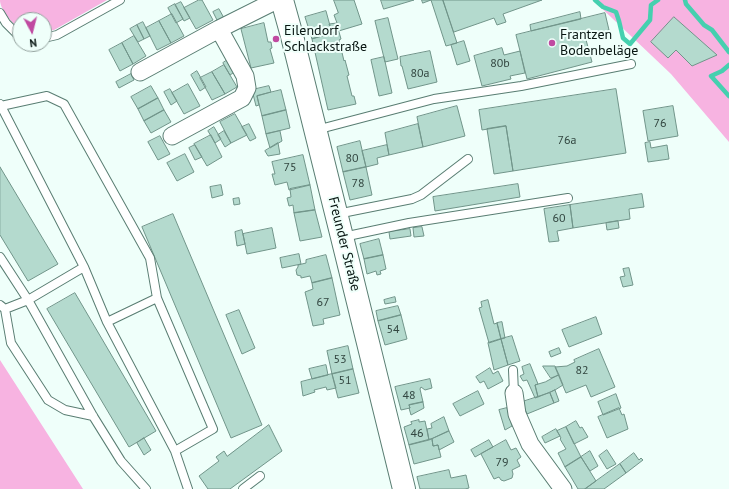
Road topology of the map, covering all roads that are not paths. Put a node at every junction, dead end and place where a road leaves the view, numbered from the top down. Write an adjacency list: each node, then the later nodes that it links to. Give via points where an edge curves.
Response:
1 (120, 0): 7 (lane)
2 (276, 0): 6 (street)
3 (282, 0): 11 (main road, Freunder Straße)
4 (0, 13): 5 (lane)
5 (12, 29)
6 (220, 29): 9 (street); 12 (street, via 245,76 247,88 242,98)
7 (52, 36)
8 (630, 64): 11 (lane, via 521,86 434,99)
9 (140, 72)
10 (1, 105): 18 (lane); 19 (lane, via 47,96 64,104 150,258)
11 (315, 130): 15 (main road, Freunder Straße)
12 (172, 136)
13 (468, 159): 15 (lane, via 421,195)
14 (568, 198): 16 (lane, via 409,223)
15 (336, 214): 16 (main road, Freunder Straße)
16 (342, 237): 31 (main road, Freunder Straße)
17 (0, 257): 20 (lane)
18 (84, 267): 20 (lane); 22 (lane)
19 (157, 298): 22 (lane); 26 (lane, via 213,429)
20 (28, 300): 21 (lane); 25 (lane)
21 (2, 307): 25 (lane, via 11,343 48,400 65,410)
22 (107, 322): 26 (lane)
23 (513, 370): 24 (lane)
24 (514, 393): 32 (street, via 517,414 530,444)
25 (93, 416): 28 (lane, via 121,461)
26 (175, 451): 29 (lane)
27 (260, 476): 30 (lane)
28 (146, 489)
29 (188, 489)
30 (243, 489)
31 (404, 489)
32 (563, 489)

